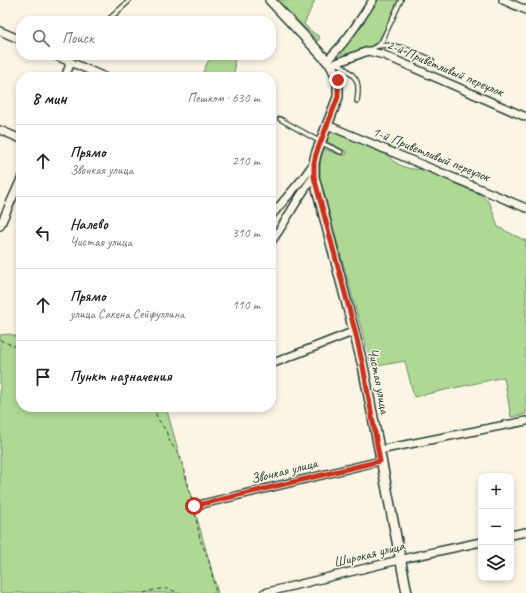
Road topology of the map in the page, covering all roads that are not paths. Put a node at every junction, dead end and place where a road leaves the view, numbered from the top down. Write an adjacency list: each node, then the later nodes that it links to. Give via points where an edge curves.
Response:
1 (128, 0): 7 (lane)
2 (270, 0): 15 (street)
3 (373, 0): 15 (street, via 337,50)
4 (401, 0): 10 (lane, via 385,36)
5 (503, 0): 6 (street)
6 (526, 10)
7 (113, 16)
8 (0, 31): 9 (street)
9 (16, 38)
10 (377, 46): 11 (lane); 14 (lane, via 390,44 402,47)
11 (368, 50): 15 (street, 2-й Приветливый переулок); 19 (street, 2-й Приветливый переулок)
12 (71, 60): 16 (street)
13 (73, 60): 17 (street)
14 (432, 60)
15 (332, 62): 18 (lane, via 355,77 359,90); 21 (street, Чистая улица, via 339,89)
16 (67, 72)
17 (95, 72)
18 (357, 101)
19 (526, 117)
20 (280, 119): 24 (lane)
21 (327, 125): 24 (street, Чистая улица); 29 (street, 1-й Приветливый переулок)
22 (0, 130): 23 (street)
23 (16, 137)
24 (320, 142): 25 (lane); 26 (street, Чистая улица)
25 (341, 152)
26 (314, 163): 27 (street, Чистая улица); 30 (street)
27 (314, 177): 32 (street); 33 (street, Чистая улица)
28 (16, 190): 31 (street)
29 (526, 208)
30 (276, 210)
31 (0, 226)
32 (276, 235)
33 (355, 331): 34 (street); 36 (street, Чистая улица)
34 (276, 362)
35 (526, 421): 36 (street)
36 (379, 450): 37 (street, Чистая улица)
37 (380, 461): 38 (street, Звонкая улица); 42 (street, Чистая улица)
38 (194, 506)
39 (526, 532): 40 (street)
40 (514, 534)
41 (478, 543): 42 (street, Широкая улица)
42 (400, 560): 43 (street, Широкая улица); 44 (street, Чистая улица)
43 (264, 593)
44 (407, 593)

